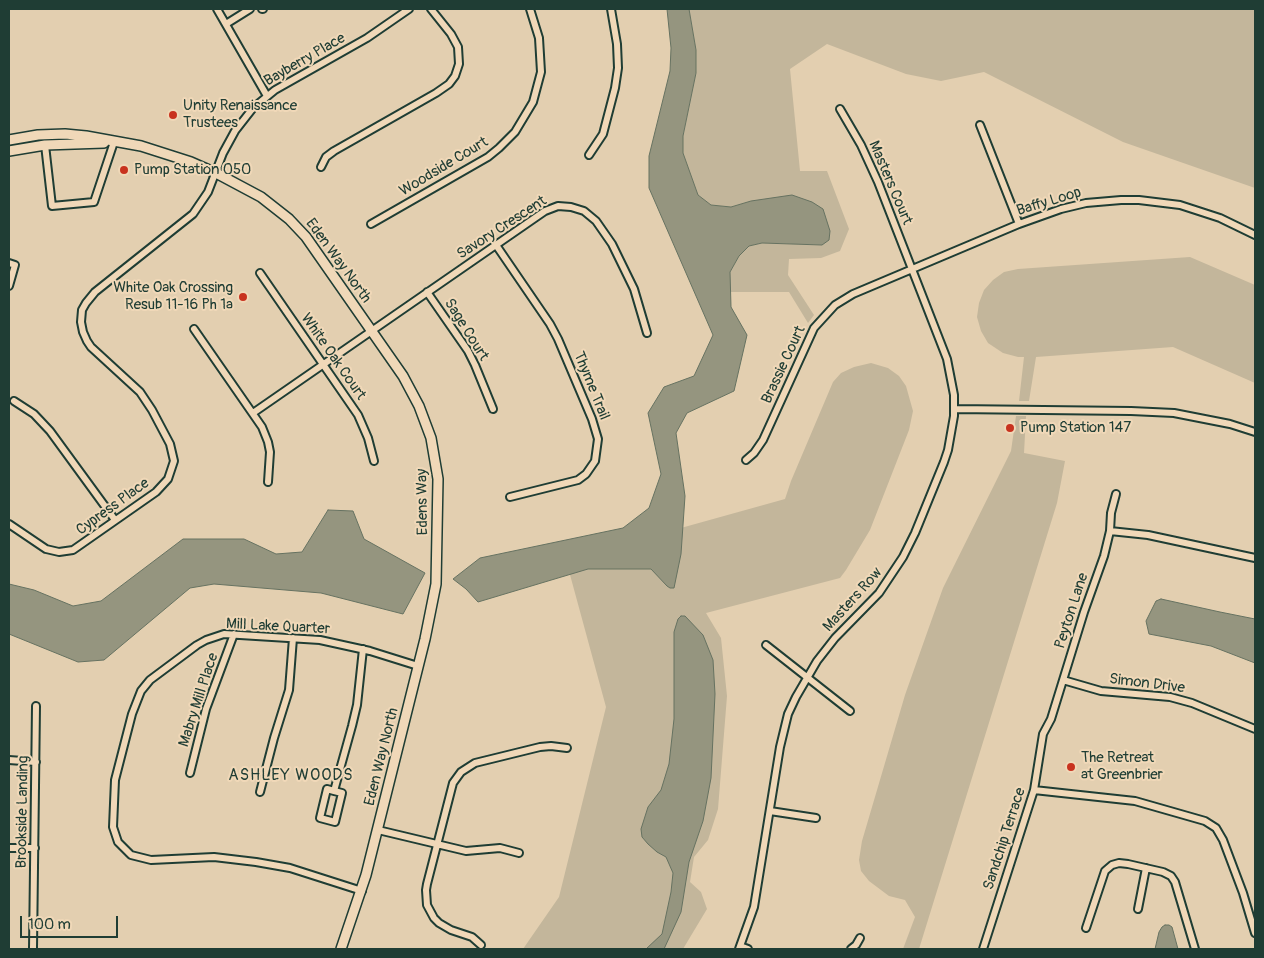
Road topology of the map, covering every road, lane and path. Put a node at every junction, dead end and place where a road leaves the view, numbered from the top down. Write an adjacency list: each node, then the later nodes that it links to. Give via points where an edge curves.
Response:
1 (217, 9): 7 (street)
2 (250, 9): 7 (street)
3 (409, 9): 8 (street, Bayberry Place, via 367,38)
4 (430, 9): 16 (street, via 458,47 459,64 455,76 436,93 334,151)
5 (530, 9): 18 (street, Woodside Court, via 540,38 540,72 533,102 515,132 488,157)
6 (611, 9): 15 (street, via 617,44 615,88 603,134)
7 (226, 24): 8 (street)
8 (267, 96): 17 (street, Bayberry Place, via 235,131)
9 (840, 109): 23 (street, Masters Court, via 869,163)
10 (980, 125): 19 (street)
11 (9, 140): 12 (street, Eden Way North, via 59,134)
12 (114, 142): 13 (street, Eden Way North); 13 (street, via 94,202 52,206); 17 (street, Eden Way North, via 160,151)
13 (45, 145): 14 (street, Eden Way North)
14 (9, 150)
15 (589, 155)
16 (321, 167)
17 (216, 173): 28 (street, Eden Way North, via 261,197 297,226); 41 (street, Cypress Place, via 193,214 95,292 82,310 82,332 86,341 143,396 173,452 171,474 161,488)
18 (371, 224)
19 (1019, 224): 20 (street, Baffy Loop, via 1086,203 1139,200 1193,209); 23 (street, Baffy Loop)
20 (1255, 235)
21 (496, 245): 26 (street, Savory Crescent); 29 (street, Savory Crescent, via 550,208 564,206 584,211 596,221 621,259 634,289); 40 (street, Thyme Trail, via 558,339 598,440 595,460 578,480)
22 (9, 263): 25 (street, via 15,265)
23 (912, 269): 33 (street, Masters Row, via 947,359); 36 (street, Brassie Court, via 845,298 826,314 814,328 763,440)
24 (260, 274): 30 (street, White Oak Court)
25 (9, 286)
26 (427, 292): 28 (street, Savory Crescent); 32 (street, Sage Court, via 476,365)
27 (194, 329): 34 (street)
28 (372, 331): 30 (street, Savory Crescent); 45 (street, Edens Way, via 412,392 431,438 438,479)
29 (646, 333)
30 (324, 364): 34 (street, Savory Crescent); 37 (street, White Oak Court, via 358,415)
31 (14, 401): 41 (street, via 34,414 50,431)
32 (493, 409)
33 (955, 409): 35 (street, via 1174,413); 51 (street, Masters Row, via 948,450 906,552 879,593 830,644)
34 (253, 413): 38 (street, via 268,442)
35 (1255, 432)
36 (746, 460)
37 (374, 461)
38 (268, 482)
39 (1116, 494): 43 (street, Peyton Lane)
40 (510, 497)
41 (116, 520): 42 (street, Cypress Place, via 78,547 64,552 46,549)
42 (9, 524)
43 (1110, 531): 44 (street, via 1156,536); 52 (street, Peyton Lane)
44 (1255, 558)
45 (437, 569): 50 (street, Eden Way North, via 433,604)
46 (234, 634): 47 (street, Mill Lake Quarter); 60 (street, Mabry Mill Place, via 206,709); 72 (street, Mill Lake Quarter, via 215,636 196,645 141,691 115,780 113,827 118,842 131,855 145,859 214,857 256,862 290,868)
47 (293, 638): 49 (street, Mill Lake Quarter); 63 (street, via 289,690)
48 (766, 645): 51 (street)
49 (363, 649): 50 (street, Mill Lake Quarter); 62 (street, via 357,705)
50 (418, 666): 66 (street, Eden Way North)
51 (807, 677): 54 (street); 64 (street, Masters Row, via 796,696 784,731)
52 (1062, 680): 55 (street, Simon Drive, via 1101,691 1170,697); 56 (street, Peyton Lane)
53 (36, 706): 59 (street, Brookside Landing)
54 (850, 711)
55 (1255, 729)
56 (1043, 734): 61 (street, Sandchip Terrace)
57 (567, 748): 67 (street, via 540,747 465,768 453,782)
58 (9, 760): 59 (street)
59 (36, 762): 69 (street, Brookside Landing)
60 (190, 773)
61 (1034, 790): 75 (street, via 1135,801 1205,821 1216,828 1243,893); 79 (street, Sandchip Terrace)
62 (334, 791): 62 (street, via 327,789 320,818 335,822 342,793)
63 (260, 792)
64 (770, 811): 65 (street); 78 (street, Masters Row, via 754,907)
65 (816, 818)
66 (378, 830): 67 (street); 72 (street, Eden Way North)
67 (437, 844): 70 (street, via 466,851 500,848); 77 (street, via 426,890 430,912 439,923 472,937)
68 (9, 848): 69 (street)
69 (35, 848): 80 (street, Brookside Landing)
70 (519, 853)
71 (1146, 868): 73 (street); 74 (street, via 1119,863 1106,871); 84 (street, via 1163,872 1176,882)
72 (362, 891): 81 (street, Eden Way North)
73 (1138, 910)
74 (1086, 928)
75 (1255, 933)
76 (860, 938): 83 (street)
77 (481, 945)
78 (740, 948): 82 (street)
79 (986, 948)
80 (33, 949)
81 (341, 949)
82 (748, 949)
83 (851, 949)
84 (1194, 949)

